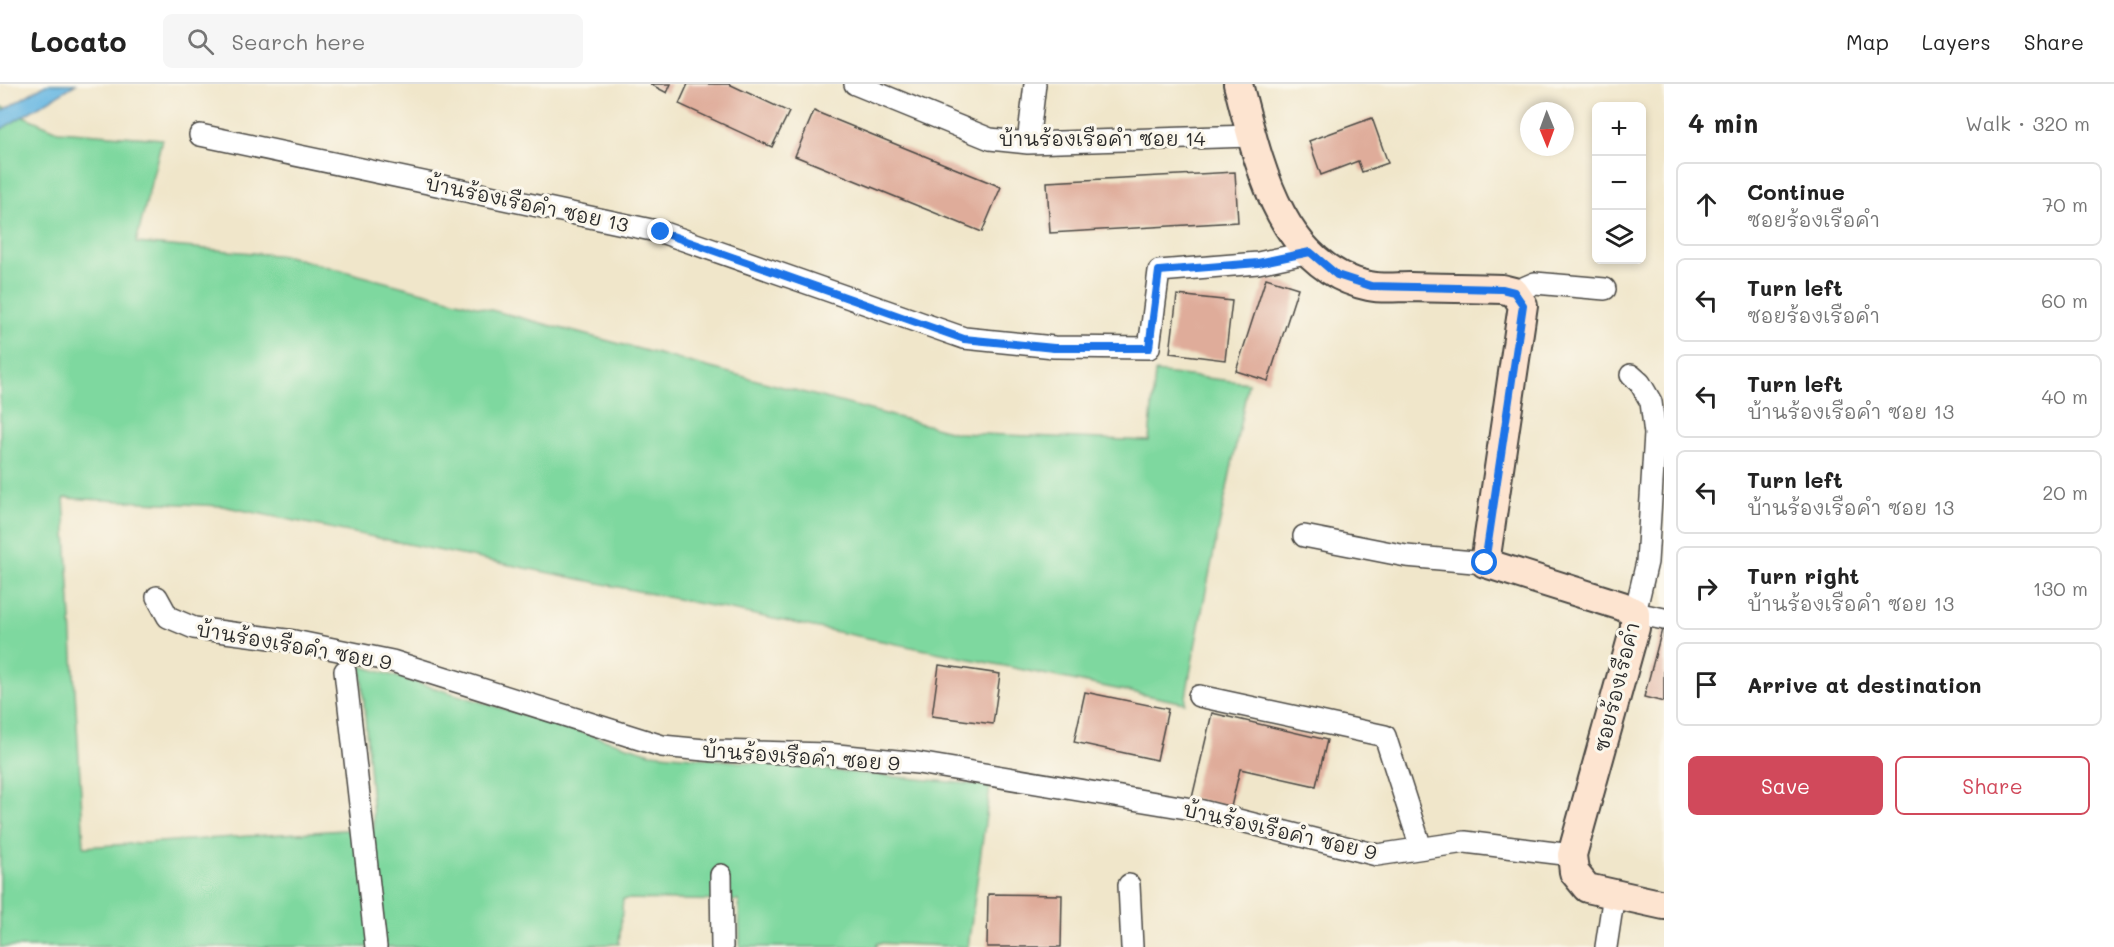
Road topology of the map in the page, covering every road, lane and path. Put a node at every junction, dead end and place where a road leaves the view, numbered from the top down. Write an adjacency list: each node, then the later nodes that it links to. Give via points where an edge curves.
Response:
1 (855, 84): 4 (street, บ้านร้องเรือคำ ซอย 14)
2 (1035, 84): 7 (street)
3 (1238, 84): 6 (street)
4 (884, 90): 7 (street, บ้านร้องเรือคำ ซอย 14, via 990,139)
5 (200, 135): 8 (street, บ้านร้องเรือคำ ซอย 13, via 661,232 964,339 1054,348 1149,348 1159,271 1258,263)
6 (1251, 136): 7 (street, บ้านร้องเรือคำ ซอย 14); 8 (street, via 1275,204 1287,227)
7 (1028, 142)
8 (1310, 252): 10 (street, via 1337,275 1371,286)
9 (1605, 289): 10 (street, via 1535,283)
10 (1514, 292): 13 (street, via 1523,305)
11 (1631, 375): 15 (street, via 1651,402 1655,434 1647,562)
12 (1304, 536): 13 (street, via 1406,556)
13 (1485, 563): 15 (street, ซอยร้องเรือคำ)
14 (157, 597): 19 (street, บ้านร้องเรือคำ ซอย 9, via 168,618 194,628 294,641 392,662 662,746 918,763 1198,810 1377,855)
15 (1635, 613): 16 (street); 20 (street, ซอยร้องเรือคำ, via 1635,628)
16 (1664, 619)
17 (345, 671): 25 (street)
18 (1199, 696): 19 (street, via 1384,736)
19 (1421, 848): 20 (street, บ้านร้องเรือคำ ซอย 9, via 1465,842)
20 (1573, 864): 23 (street, via 1587,888)
21 (721, 875): 26 (street)
22 (1129, 885): 27 (street)
23 (1614, 894): 24 (street); 28 (street)
24 (1664, 905)
25 (376, 947)
26 (722, 947)
27 (1132, 947)
28 (1605, 947)

